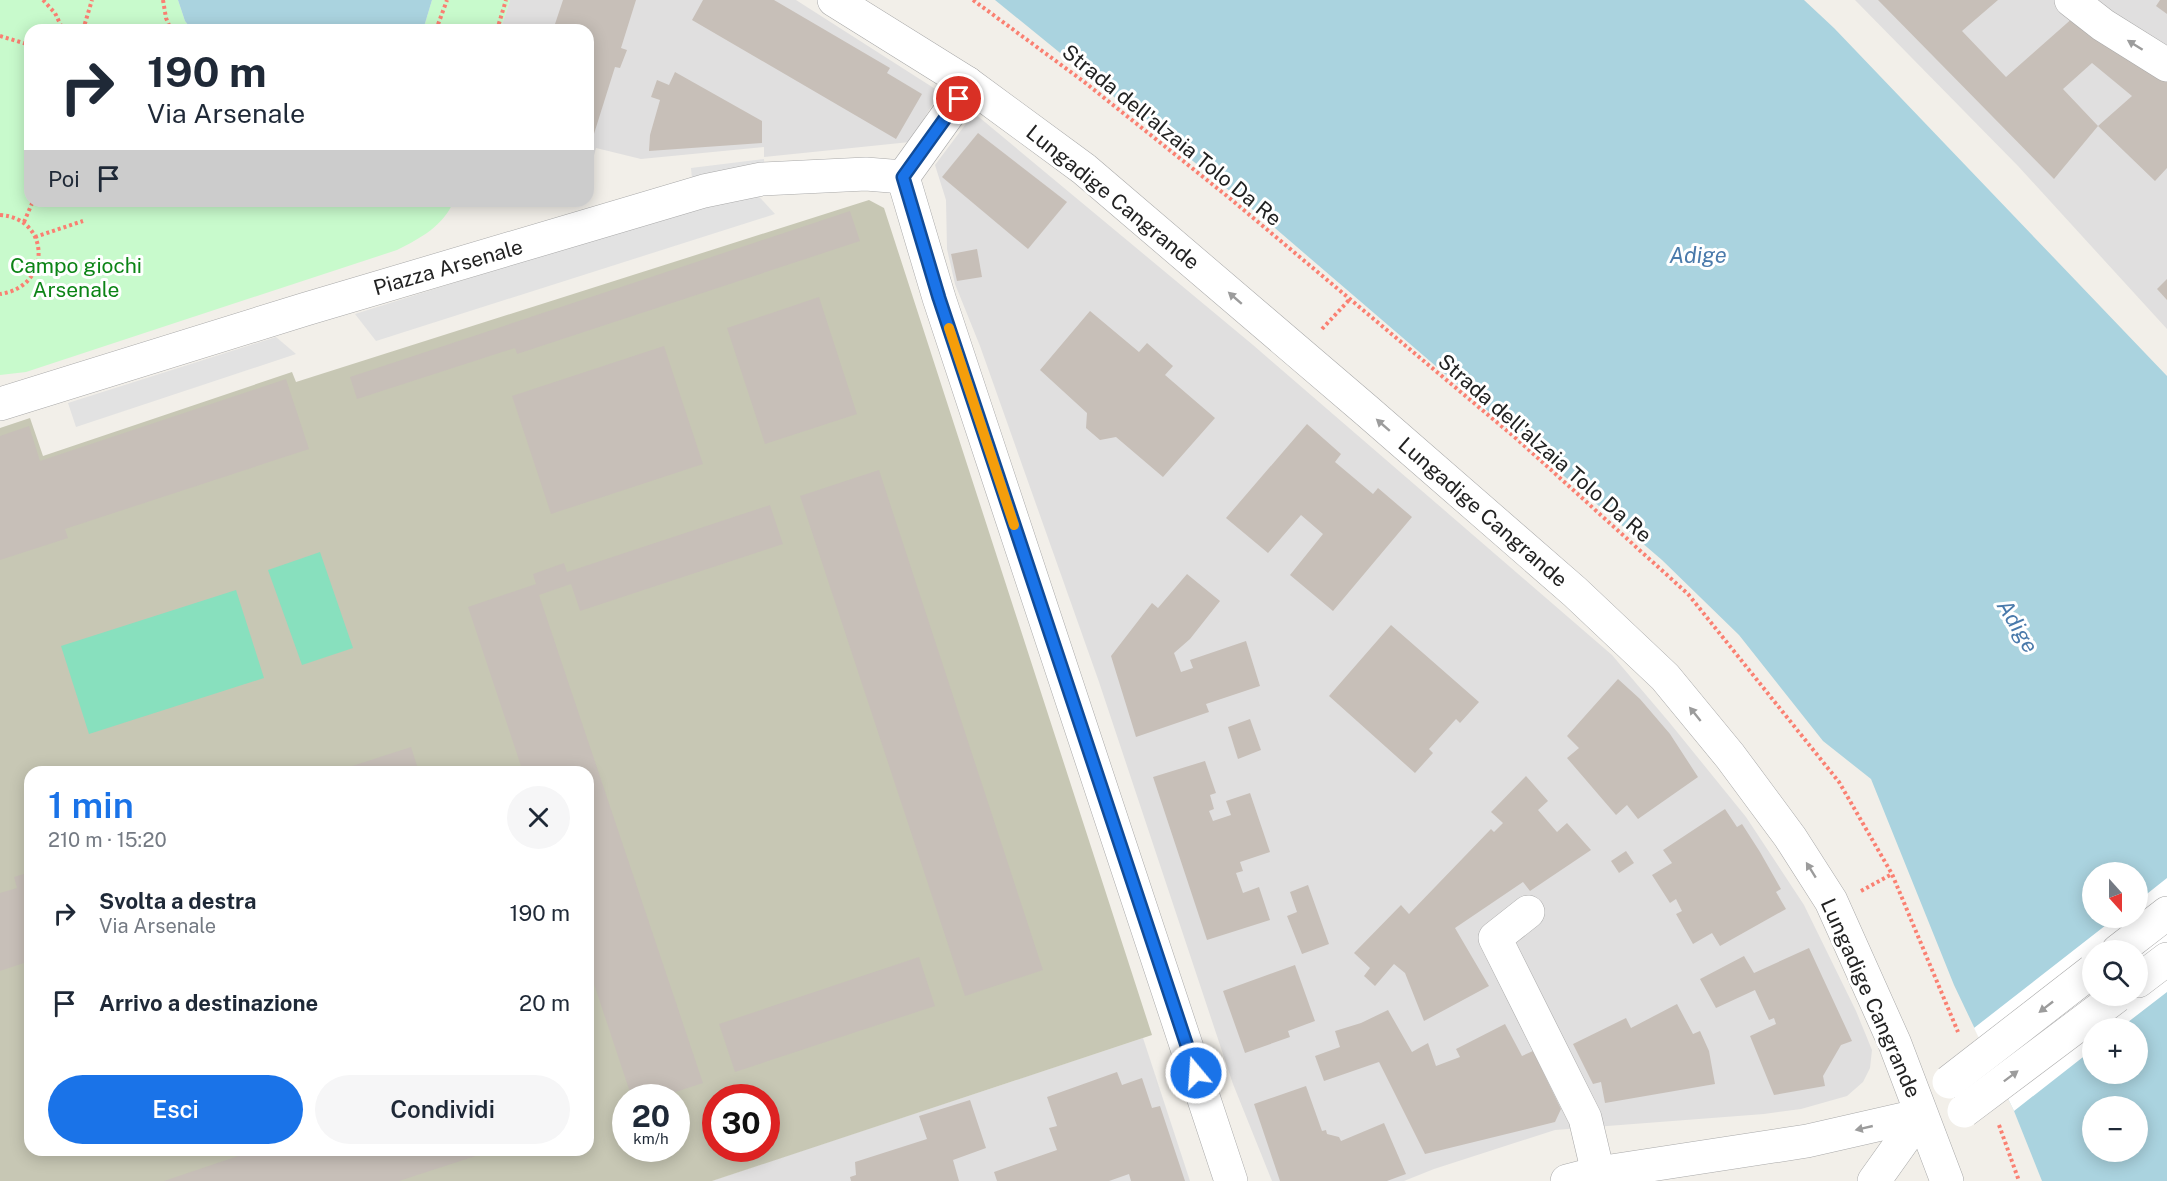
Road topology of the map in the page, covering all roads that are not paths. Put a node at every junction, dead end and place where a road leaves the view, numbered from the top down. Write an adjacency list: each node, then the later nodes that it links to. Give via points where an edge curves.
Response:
1 (834, 0): 4 (street, Lungadige Cangrande)
2 (2071, 0): 3 (street, one-way to 2)
3 (2167, 65)
4 (967, 83): 5 (street); 14 (street, Lungadige Cangrande, one-way to 4, via 1895,1044 1830,901 1790,837 1665,677 1575,592 1084,169)
5 (903, 177): 6 (street, Piazza Arsenale, via 866,174 762,179 704,192); 17 (street, via 939,298)
6 (0, 404)
7 (1528, 912): 16 (street, via 1495,938 1585,1118)
8 (2167, 913): 9 (street)
9 (2132, 940)
10 (2167, 958): 11 (street)
11 (2148, 973)
12 (2082, 979): 14 (street, one-way to 14, bridge, via 1949,1082)
13 (2104, 1006): 14 (street, one-way to 13, bridge, via 1958,1116)
14 (1921, 1115): 15 (street, one-way to 15); 18 (street); 19 (street, Lungadige Cangrande)
15 (1665, 1173): 16 (street)
16 (1583, 1177)
17 (1231, 1181)
18 (1874, 1181)
19 (1947, 1181)

